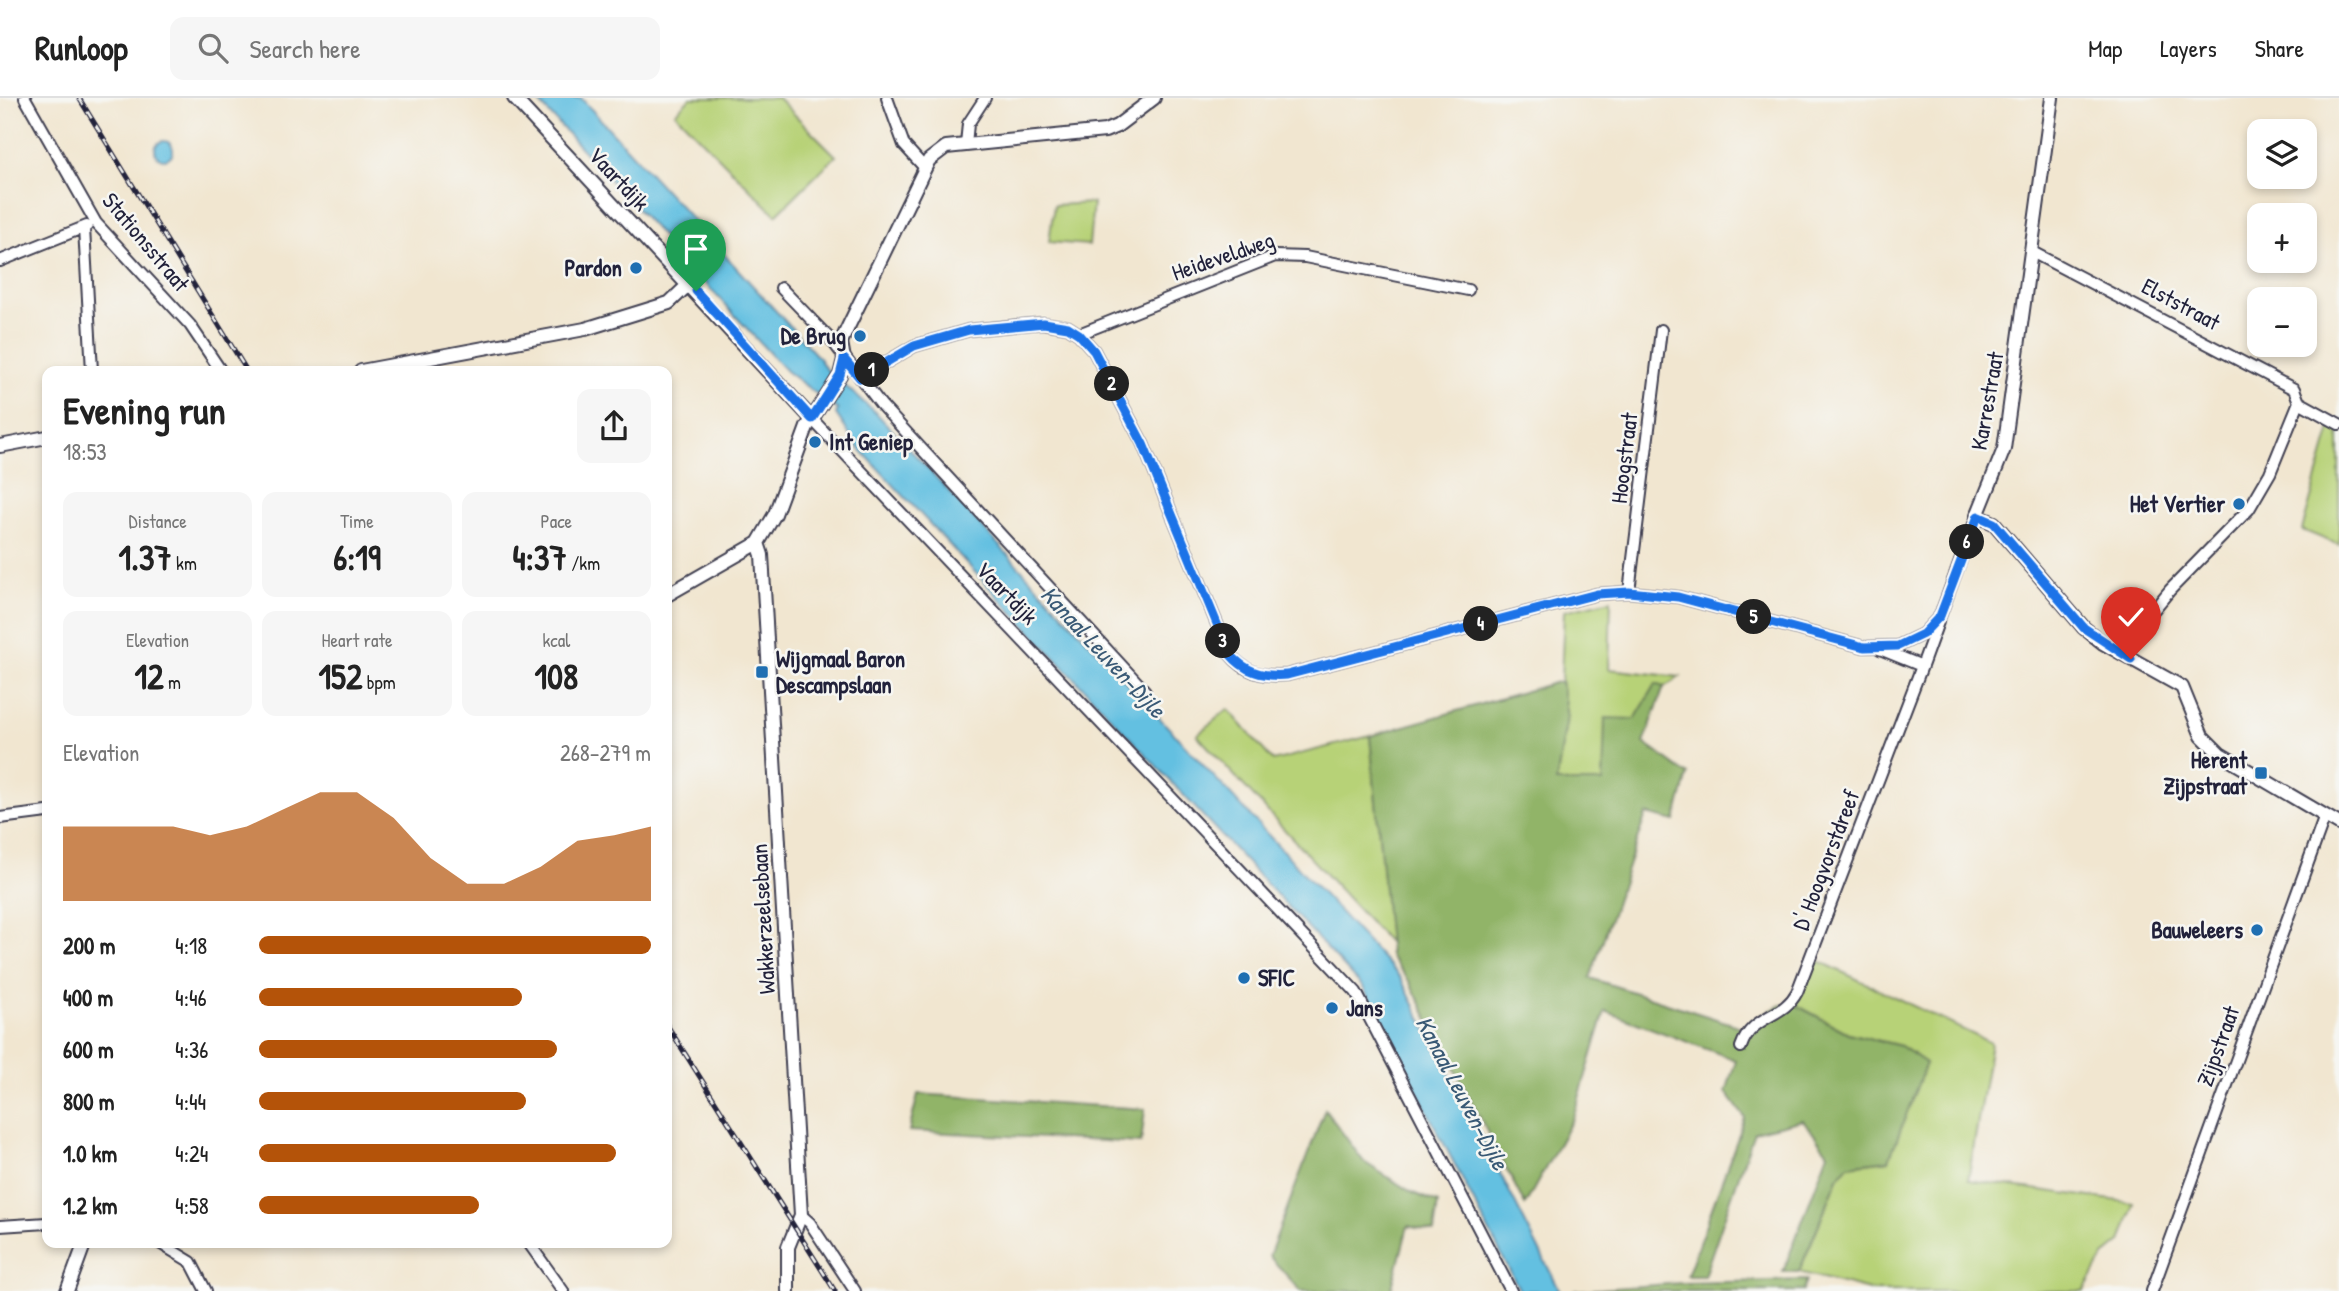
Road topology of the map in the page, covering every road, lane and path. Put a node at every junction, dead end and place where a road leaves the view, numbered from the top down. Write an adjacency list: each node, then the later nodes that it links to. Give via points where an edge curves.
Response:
1 (25, 98): 9 (street, Stationsstraat)
2 (514, 98): 13 (street, Vaartdijk)
3 (887, 98): 8 (street, via 905,145)
4 (985, 98): 7 (street, via 968,124)
5 (1154, 98): 7 (street, via 1105,131)
6 (2052, 98): 11 (street, Karrestraat)
7 (966, 144): 8 (street, via 946,147)
8 (924, 167): 18 (street, via 848,327 841,349)
9 (96, 223): 10 (street); 20 (street, Stationsstraat, via 190,325)
10 (84, 228): 12 (street); 19 (street)
11 (2032, 252): 23 (street, Elststraat, via 2294,389); 28 (street, Karrestraat, via 2004,449)
12 (0, 261)
13 (689, 284): 21 (street, via 668,303 585,328); 24 (street, Vaartdijk)
14 (781, 288): 18 (street, Vaartdijk)
15 (1468, 290): 17 (street, Heideveldweg, via 1305,257 1275,256)
16 (1661, 330): 31 (street, Hoogstraat)
17 (1079, 334): 22 (street, via 1044,323 969,330 914,346); 31 (street, via 1094,351 1143,444 1229,653 1253,673 1287,675 1597,594)
18 (844, 359): 22 (street, Vaartdijk); 24 (street, via 840,375)
19 (92, 366)
20 (218, 366)
21 (387, 366)
22 (860, 378): 36 (street, Vaartdijk)
23 (2299, 402): 25 (street, Elststraat); 34 (street, via 2270,473 2249,509 2170,590)
24 (812, 419): 29 (street, via 775,514); 53 (street, Vaartdijk, via 1356,992)
25 (2339, 424)
26 (42, 438): 27 (street)
27 (0, 446)
28 (1978, 516): 32 (street, D' Hoogvorstdreef); 34 (street, via 1994,523 2084,628)
29 (758, 543): 30 (street); 42 (street, Wakkerzeelsebaan)
30 (672, 592)
31 (1629, 592): 33 (street, via 1678,597)
32 (1940, 616): 33 (street, via 1923,634); 35 (street, D' Hoogvorstdreef)
33 (1880, 649): 35 (street)
34 (2119, 652): 38 (street, via 2182,687 2202,736 2220,754)
35 (1922, 666): 41 (street, D' Hoogvorstdreef, via 1797,992 1783,1009 1757,1022)
36 (1144, 691)
37 (42, 814): 39 (street)
38 (2325, 816): 40 (street); 54 (street, Zijpstraat)
39 (0, 818)
40 (2339, 824)
41 (1741, 1047)
42 (802, 1215): 51 (street, Wakkerzeelsebaan, via 788,1247); 52 (street)
43 (42, 1223): 44 (street)
44 (0, 1226)
45 (83, 1248): 48 (street)
46 (168, 1248): 49 (street, via 191,1262)
47 (532, 1248): 50 (street)
48 (67, 1291)
49 (206, 1291)
50 (563, 1291)
51 (788, 1291)
52 (855, 1291)
53 (1511, 1291)
54 (2152, 1291)

